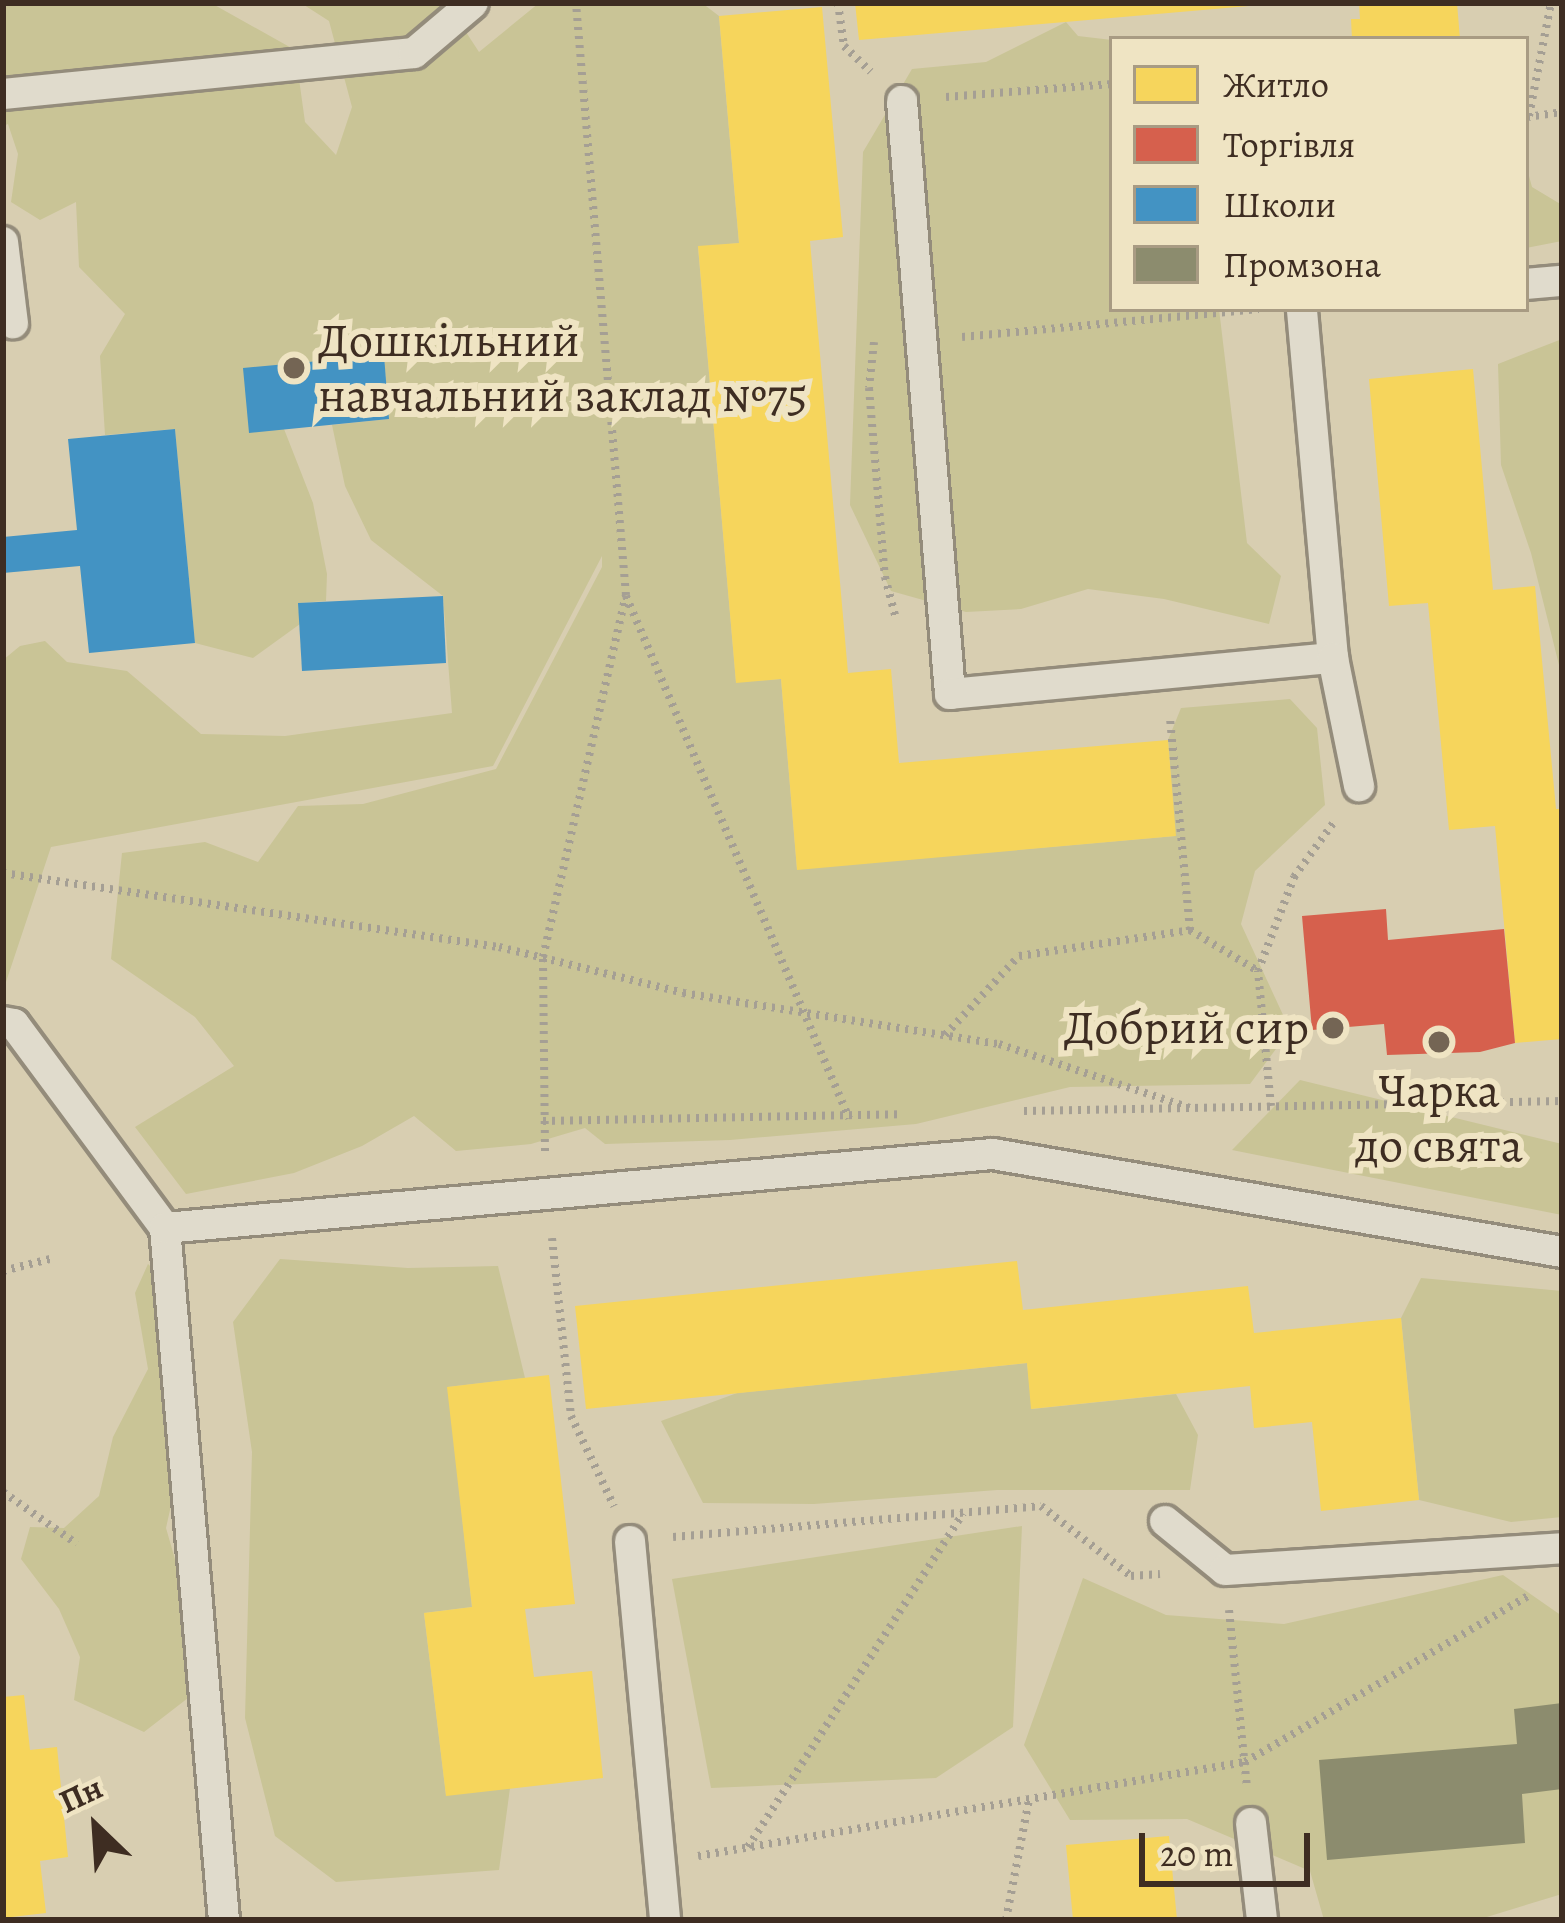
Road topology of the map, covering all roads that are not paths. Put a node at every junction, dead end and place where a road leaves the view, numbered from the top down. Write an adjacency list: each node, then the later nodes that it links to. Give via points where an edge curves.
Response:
1 (473, 3): 2 (lane, via 414,53)
2 (3, 94)
3 (902, 101): 9 (lane, via 950,694)
4 (3, 242): 8 (lane)
5 (1562, 281): 6 (lane)
6 (1529, 284)
7 (1302, 312): 9 (lane)
8 (13, 323)
9 (1333, 658): 10 (lane)
10 (1359, 786)
11 (3, 1022): 12 (lane, via 14,1024)
12 (165, 1228): 13 (lane, via 993,1154); 18 (lane)
13 (1562, 1252)
14 (1165, 1521): 16 (lane, via 1225,1570)
15 (630, 1541): 19 (lane)
16 (1562, 1548)
17 (1251, 1823): 20 (lane)
18 (224, 1920)
19 (665, 1920)
20 (1262, 1920)

